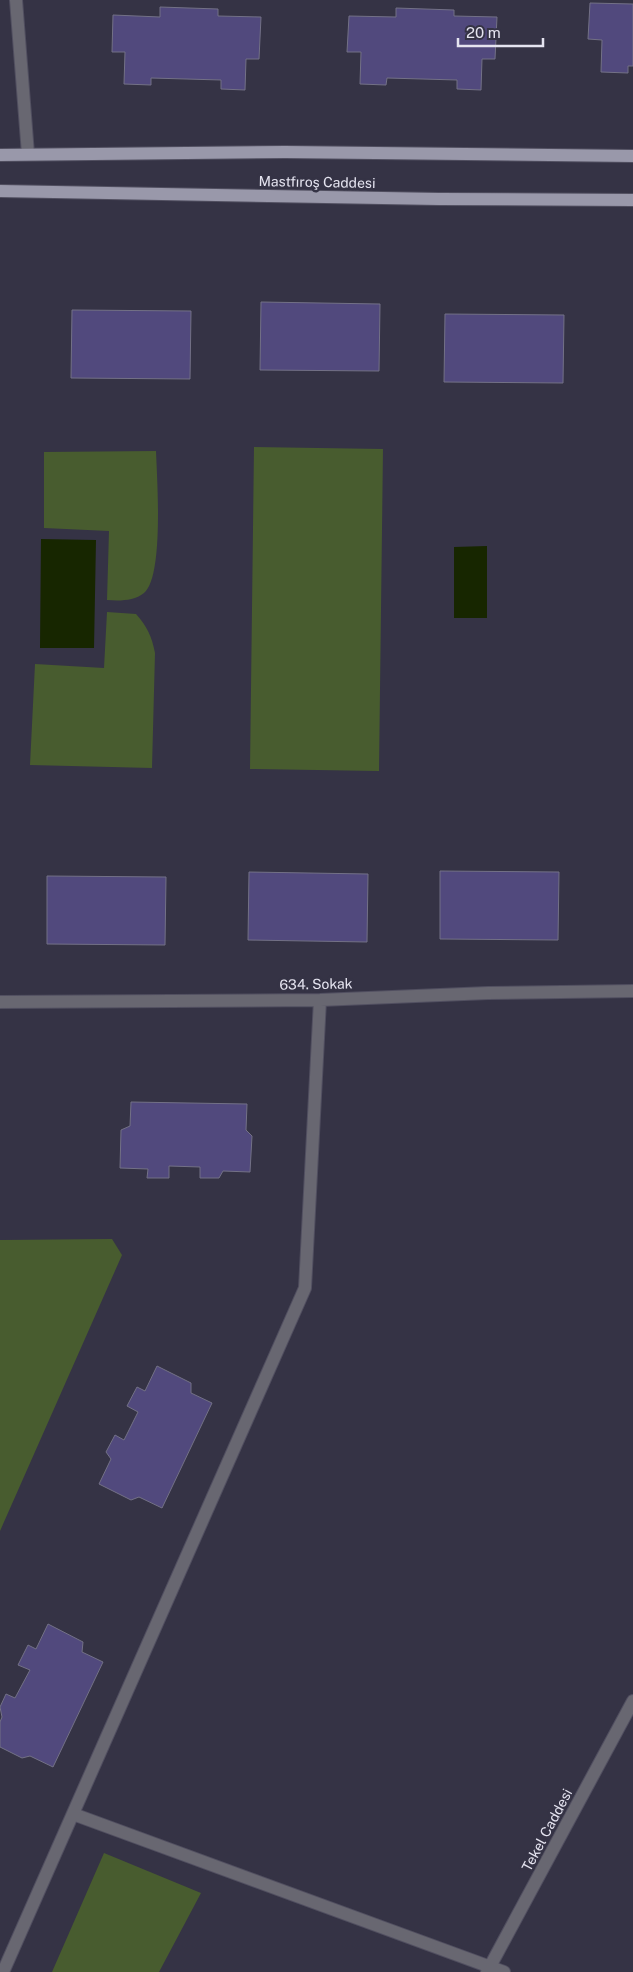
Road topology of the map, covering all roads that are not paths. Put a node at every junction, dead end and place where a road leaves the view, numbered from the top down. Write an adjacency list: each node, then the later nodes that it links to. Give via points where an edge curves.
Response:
1 (16, 0): 2 (street)
2 (28, 154): 3 (main road, Mastfıroş Caddesi); 4 (main road, Mastfıroş Caddesi, via 286,152)
3 (0, 155)
4 (633, 156)
5 (0, 191): 6 (main road, Mastfıroş Caddesi)
6 (633, 200)
7 (633, 991): 8 (street, 634. Sokak)
8 (320, 1000): 9 (street, 634. Sokak); 11 (street, via 305,1288)
9 (0, 1002)
10 (633, 1701): 12 (street, Tekel Caddesi)
11 (73, 1814): 12 (street); 13 (street)
12 (488, 1970): 14 (street)
13 (3, 1972)
14 (504, 1972)

